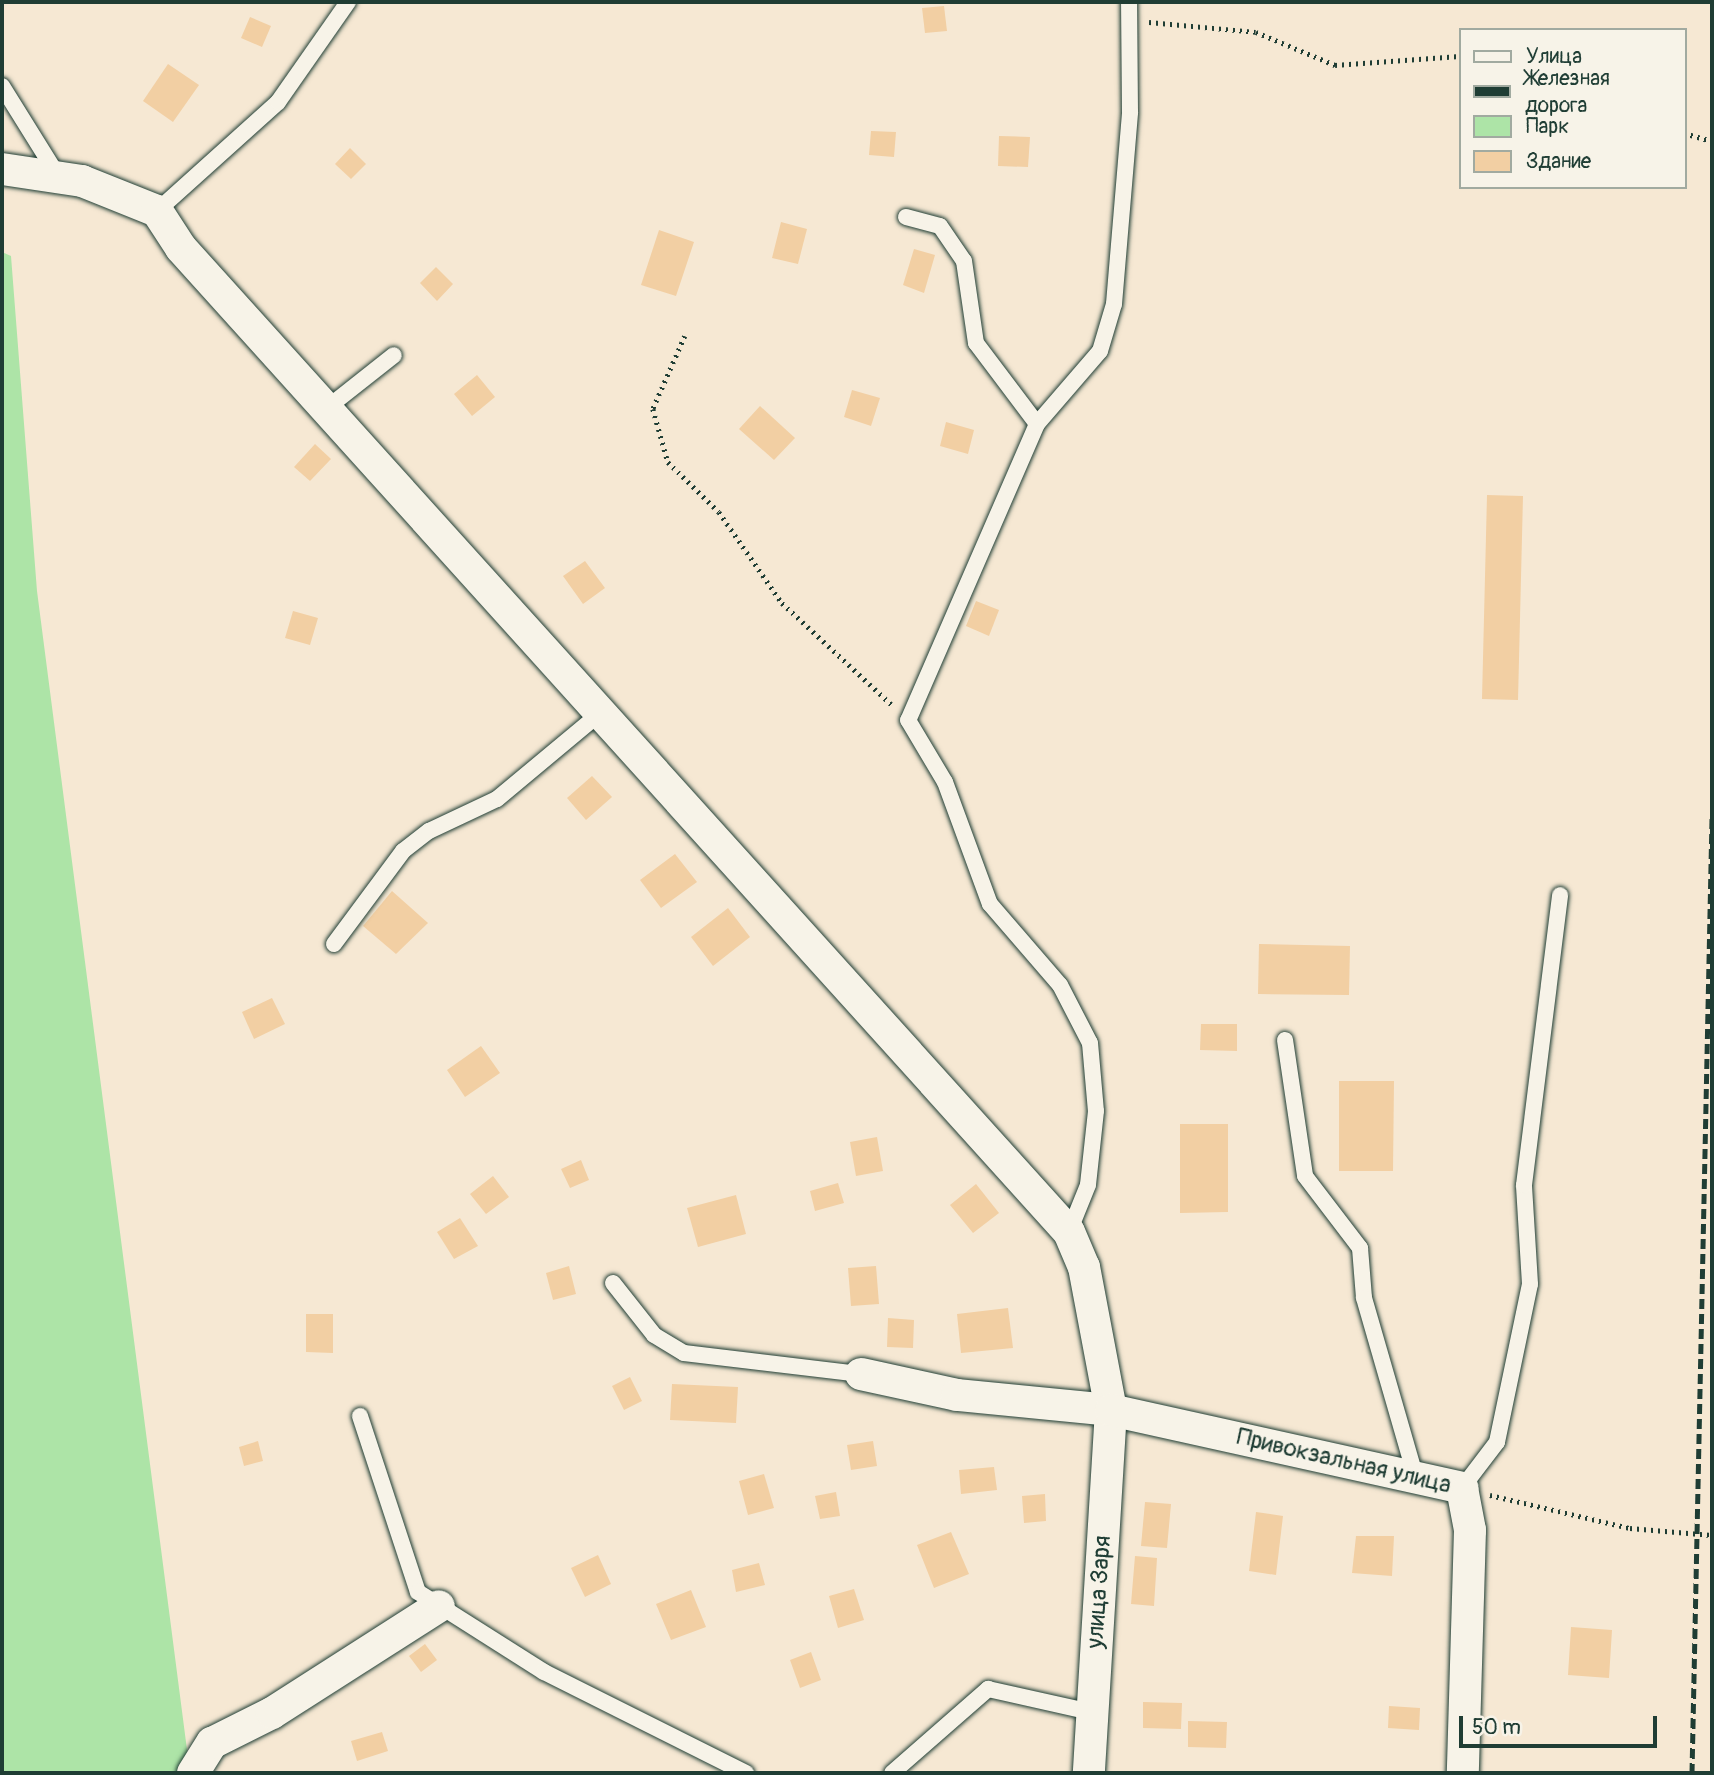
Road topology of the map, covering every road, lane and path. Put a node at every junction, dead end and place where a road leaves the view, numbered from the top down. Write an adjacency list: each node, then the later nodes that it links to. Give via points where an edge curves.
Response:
1 (348, 2): 10 (lane, via 278,103)
2 (1129, 2): 3 (lane)
3 (1129, 20): 4 (path, via 1256,32 1335,65); 15 (lane, via 1129,112 1114,304 1100,351)
4 (1458, 56)
5 (2, 86): 9 (lane)
6 (1686, 134): 7 (path)
7 (1712, 141)
8 (2, 169): 9 (street)
9 (58, 176): 10 (street)
10 (157, 211): 14 (street, улица Заря, via 181,248)
11 (906, 217): 15 (lane, via 940,226 964,261 975,343)
12 (685, 336): 17 (path, via 653,409 668,462 719,512 782,603)
13 (394, 355): 14 (lane)
14 (327, 408): 16 (street, улица Заря)
15 (1037, 424): 17 (lane)
16 (599, 714): 19 (lane, via 496,799 429,831 403,851); 21 (street, улица Заря)
17 (908, 720): 21 (lane, via 945,782 990,904 1060,985 1090,1043 1096,1111 1088,1185)
18 (1560, 895): 27 (lane, via 1524,1185 1530,1284 1497,1442)
19 (334, 944)
20 (1285, 1040): 26 (lane, via 1305,1176 1360,1248 1364,1298)
21 (1069, 1232): 24 (street, улица Заря, via 1084,1267)
22 (613, 1283): 23 (lane, via 654,1335 684,1353)
23 (861, 1374): 24 (street, Привокзальная улица, via 957,1395)
24 (1111, 1410): 26 (street, Привокзальная улица); 30 (street, улица Заря)
25 (360, 1416): 29 (lane, via 418,1592)
26 (1415, 1475): 27 (street, Привокзальная улица)
27 (1462, 1488): 28 (path, via 1630,1528); 35 (street, Привокзальная улица, via 1469,1530)
28 (1712, 1535)
29 (439, 1606): 31 (street, via 272,1713 212,1743); 32 (lane, via 544,1672)
30 (1091, 1712): 33 (lane, via 988,1689); 34 (street, улица Заря)
31 (193, 1773)
32 (746, 1773)
33 (892, 1773)
34 (1090, 1773)
35 (1463, 1773)

